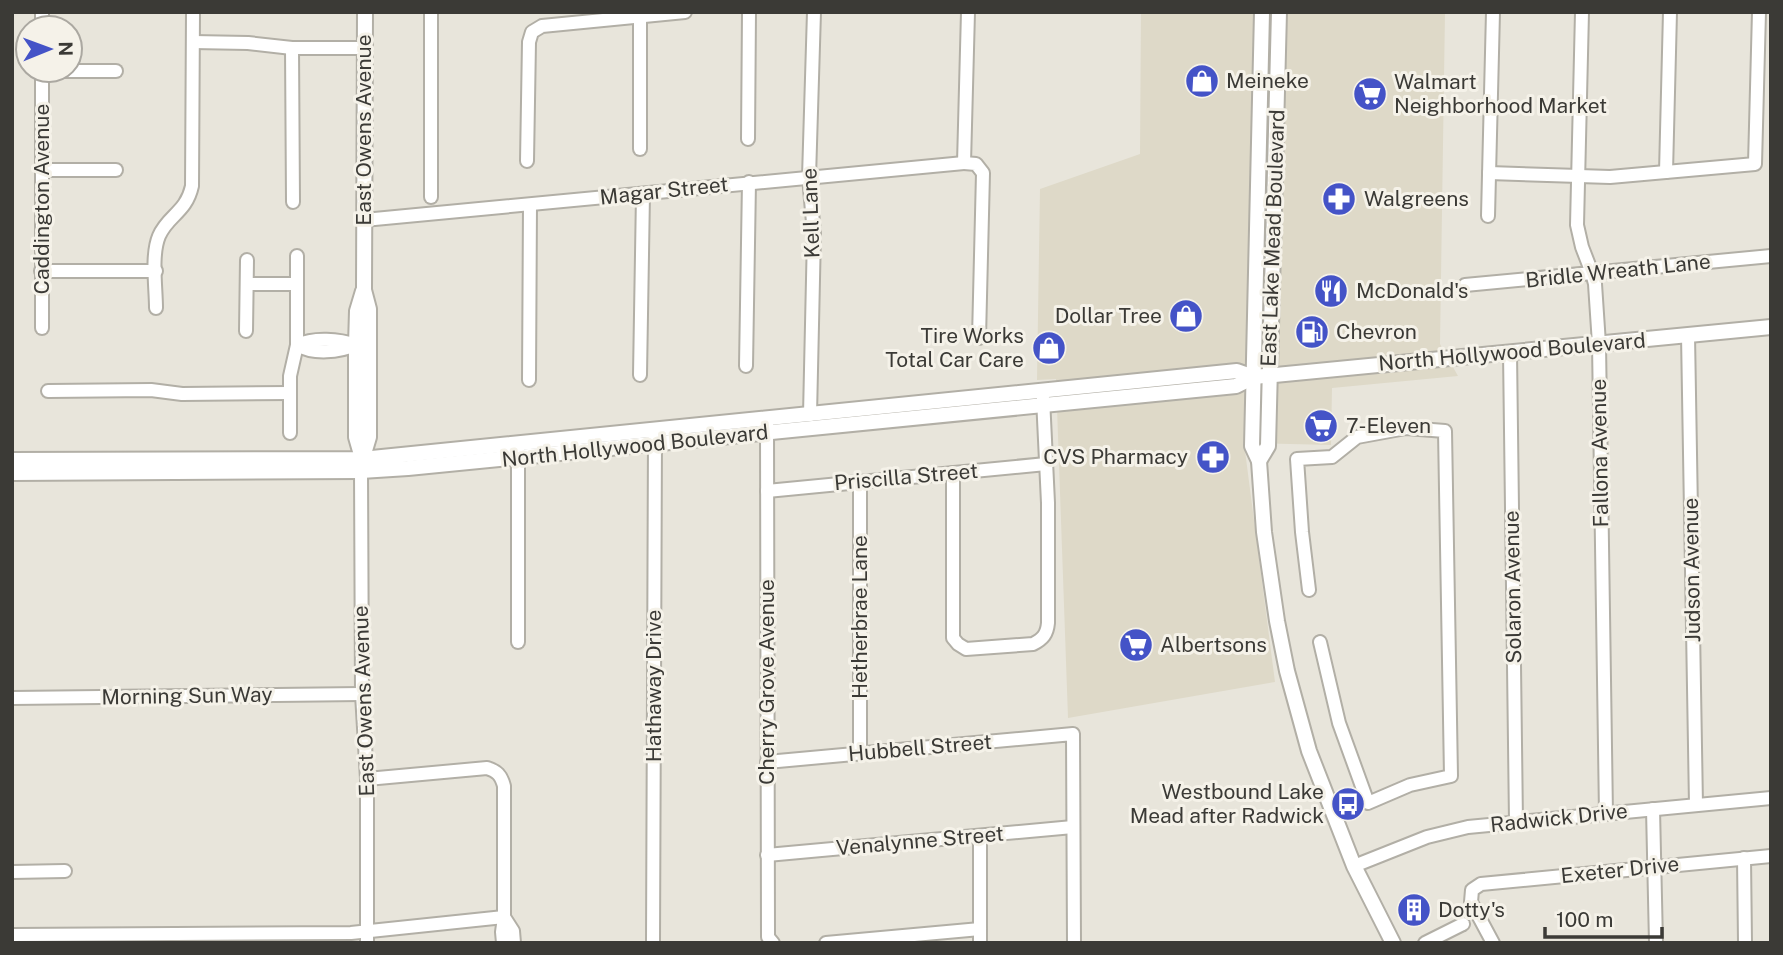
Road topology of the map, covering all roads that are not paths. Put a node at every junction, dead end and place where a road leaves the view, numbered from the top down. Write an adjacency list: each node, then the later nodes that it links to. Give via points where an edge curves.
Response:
1 (193, 12): 16 (street)
2 (365, 12): 18 (main road, East Owens Avenue)
3 (430, 12): 37 (street)
4 (685, 12): 15 (street)
5 (749, 12): 24 (street)
6 (814, 12): 33 (street, Kell Lane)
7 (968, 12): 27 (street)
8 (1262, 12): 21 (main road, East Lake Mead Boulevard)
9 (1279, 12): 23 (main road, East Lake Mead Boulevard)
10 (1493, 12): 32 (street)
11 (1582, 12): 34 (street, Fallona Avenue)
12 (1670, 12): 31 (street)
13 (1759, 12): 31 (street, via 1755,164)
14 (591, 17): 15 (street); 26 (street, via 532,32 528,42)
15 (640, 17): 25 (street)
16 (193, 42): 17 (street); 47 (street, via 192,186 184,207 159,236)
17 (292, 48): 18 (street); 38 (street)
18 (365, 48): 41 (main road, East Owens Avenue)
19 (84, 71): 20 (street)
20 (116, 71)
21 (1260, 81): 23 (main road, via 1266,85 1267,103); 28 (main road, East Lake Mead Boulevard)
22 (42, 84): 29 (street, Caddington Avenue)
23 (1276, 116): 42 (main road, East Lake Mead Boulevard)
24 (748, 139)
25 (640, 149)
26 (527, 161)
27 (964, 163): 33 (street, Magar Street); 58 (street, via 976,164 983,173)
28 (1259, 164): 42 (main road, via 1264,172 1265,215); 66 (main road, East Lake Mead Boulevard)
29 (42, 170): 30 (street); 46 (street, Caddington Avenue)
30 (116, 170)
31 (1666, 172): 34 (street)
32 (1489, 173): 34 (street); 40 (street)
33 (809, 177): 35 (street, Magar Street); 73 (street, Kell Lane, via 814,233)
34 (1577, 177): 48 (street, Fallona Avenue, via 1577,225)
35 (748, 182): 36 (street, Magar Street); 63 (street)
36 (643, 194): 39 (street, Magar Street); 64 (street)
37 (431, 197)
38 (293, 202)
39 (530, 205): 41 (street, Magar Street); 67 (street)
40 (1488, 216)
41 (364, 220): 52 (main road, East Owens Avenue)
42 (1273, 230): 65 (main road, East Lake Mead Boulevard)
43 (297, 256): 50 (street)
44 (1771, 256): 48 (street, Bridle Wreath Lane)
45 (247, 260): 49 (street)
46 (41, 271): 47 (street); 55 (street, Caddington Avenue)
47 (156, 271): 53 (street)
48 (1592, 273): 51 (street, Bridle Wreath Lane); 59 (street, Fallona Avenue)
49 (247, 284): 50 (street); 56 (street)
50 (297, 284): 60 (street)
51 (1465, 285)
52 (364, 290): 61 (main road, East Owens Avenue, via 357,312); 81 (main road, East Owens Avenue, via 369,309 369,437)
53 (156, 308)
54 (1771, 327): 57 (main road, North Hollywood Boulevard)
55 (42, 328)
56 (246, 331)
57 (1688, 335): 59 (main road, North Hollywood Boulevard); 95 (street, Judson Avenue)
58 (979, 338)
59 (1599, 344): 62 (main road, North Hollywood Boulevard); 97 (street, Fallona Avenue)
60 (298, 345): 61 (street, via 343,340); 70 (street)
61 (356, 345): 81 (main road, East Owens Avenue, via 356,437)
62 (1510, 352): 65 (main road, North Hollywood Boulevard); 98 (street, Solaron Avenue)
63 (746, 366)
64 (640, 375)
65 (1269, 376): 66 (main road, North Hollywood Boulevard); 79 (main road, East Lake Mead Boulevard, via 1268,446)
66 (1254, 377): 68 (main road, North Hollywood Boulevard, via 1237,372); 71 (main road, North Hollywood Boulevard, via 1236,386); 79 (main road, East Lake Mead Boulevard, via 1252,446)
67 (529, 380)
68 (1137, 381): 71 (main road); 72 (main road, North Hollywood Boulevard)
69 (48, 391): 70 (street)
70 (290, 393): 75 (street)
71 (1138, 396): 72 (main road, North Hollywood Boulevard)
72 (1043, 398): 73 (main road, North Hollywood Boulevard); 74 (main road, North Hollywood Boulevard); 80 (street)
73 (810, 415): 74 (main road, North Hollywood Boulevard)
74 (767, 426): 76 (main road, North Hollywood Boulevard); 85 (street, Cherry Grove Avenue)
75 (290, 433)
76 (654, 437): 77 (main road, North Hollywood Boulevard); 116 (street, Hathaway Drive)
77 (518, 450): 81 (main road, North Hollywood Boulevard); 87 (street)
78 (12, 460): 81 (main road, North Hollywood Boulevard)
79 (1259, 461): 104 (main road, East Lake Mead Boulevard, via 1268,564 1287,671 1308,751)
80 (1046, 464): 83 (street, Priscilla Street); 83 (street, via 1048,623 1047,633 1033,644 965,649 953,638)
81 (361, 465): 82 (main road, North Hollywood Boulevard); 89 (street, East Owens Avenue)
82 (12, 472)
83 (953, 473): 84 (street, Priscilla Street)
84 (860, 482): 85 (street, Priscilla Street); 91 (street, Hetherbrae Lane)
85 (767, 491): 92 (street, Cherry Grove Avenue)
86 (1310, 590): 88 (street, via 1297,459 1332,457 1357,437 1406,428 1445,431 1451,776 1410,785 1368,803 1339,723)
87 (519, 642)
88 (1320, 642)
89 (362, 694): 90 (street, Morning Sun Way); 93 (street, East Owens Avenue)
90 (12, 698)
91 (860, 753): 92 (street, Hubbell Street); 99 (street, Hubbell Street, via 1073,734)
92 (767, 762): 101 (street, Cherry Grove Avenue)
93 (367, 779): 108 (street, via 487,768 496,771 505,786); 112 (street, East Owens Avenue)
94 (1771, 798): 95 (street, Radwick Drive)
95 (1696, 805): 96 (street, Radwick Drive)
96 (1653, 809): 97 (street, Radwick Drive); 105 (street)
97 (1606, 814): 98 (street, Radwick Drive)
98 (1516, 822): 104 (street, Radwick Drive, via 1427,836)
99 (1073, 827): 100 (street, Venalynne Street); 120 (street)
100 (980, 836): 101 (street, Venalynne Street); 110 (street)
101 (767, 855): 117 (street, Cherry Grove Avenue, via 768,937)
102 (1771, 856): 103 (street, Exeter Drive)
103 (1744, 858): 105 (street, Exeter Drive); 124 (street)
104 (1354, 866): 121 (main road, East Lake Mead Boulevard)
105 (1655, 866): 122 (street, Exeter Drive, via 1481,884 1472,890 1471,902); 123 (street)
106 (65, 871): 107 (street)
107 (12, 873)
108 (504, 917): 112 (street); 114 (street); 115 (street, via 513,930)
109 (1463, 924): 113 (street)
110 (980, 929): 118 (street); 119 (street)
111 (12, 935): 112 (street)
112 (368, 936)
113 (1434, 941)
114 (503, 943)
115 (514, 943)
116 (653, 943)
117 (773, 943)
118 (825, 943)
119 (980, 943)
120 (1073, 943)
121 (1393, 943)
122 (1493, 943)
123 (1656, 943)
124 (1745, 943)

